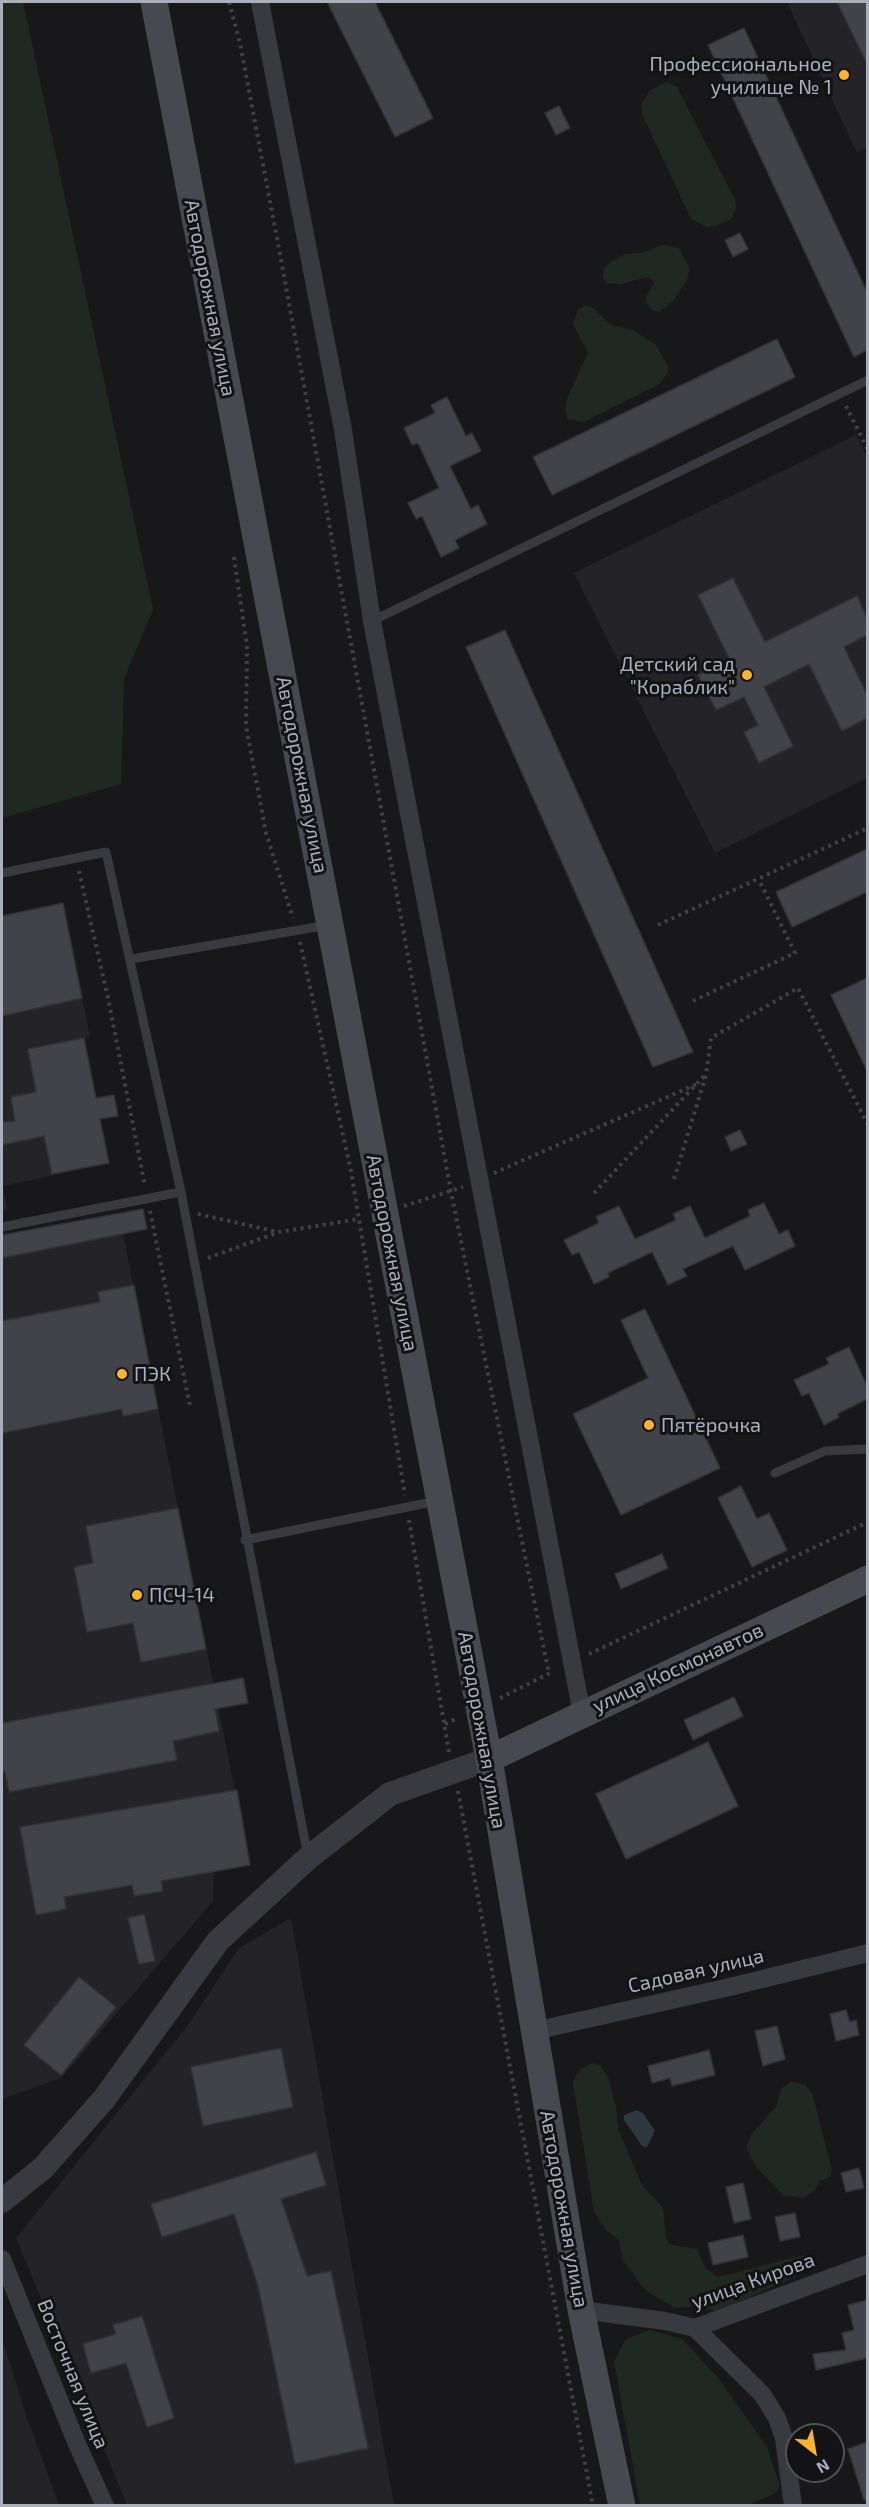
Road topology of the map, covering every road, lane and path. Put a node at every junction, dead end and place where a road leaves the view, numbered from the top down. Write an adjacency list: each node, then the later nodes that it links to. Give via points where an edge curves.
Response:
1 (154, 2): 13 (main road, Автодорожная улица)
2 (229, 2): 24 (path, via 280,254)
3 (260, 2): 8 (street, via 343,430)
4 (867, 380): 5 (lane)
5 (841, 394): 6 (path); 8 (lane)
6 (867, 450)
7 (233, 545): 15 (path, via 246,646 246,726 266,833)
8 (372, 621): 22 (street)
9 (867, 828): 12 (path)
10 (76, 858): 11 (lane); 16 (lane, via 106,852); 26 (path)
11 (2, 873)
12 (759, 880): 14 (path); 17 (path, via 795,953)
13 (331, 924): 15 (lane); 28 (main road, Автодорожная улица)
14 (658, 925)
15 (297, 930): 16 (lane); 28 (path)
16 (131, 960): 23 (lane)
17 (693, 1001)
18 (706, 1075): 19 (path); 20 (path, via 711,1038 798,988); 21 (path)
19 (697, 1084): 22 (path); 25 (path)
20 (867, 1125)
21 (674, 1179)
22 (480, 1180): 24 (path); 40 (street)
23 (181, 1192): 26 (lane); 27 (lane)
24 (451, 1192): 28 (path); 41 (path)
25 (594, 1193)
26 (147, 1198): 29 (lane); 32 (path)
27 (184, 1211): 30 (path); 31 (lane)
28 (372, 1215): 30 (path); 35 (main road, Автодорожная улица); 36 (path)
29 (2, 1227)
30 (279, 1232): 31 (path)
31 (193, 1263): 38 (lane)
32 (189, 1406)
33 (867, 1449): 34 (lane, via 825,1451)
34 (775, 1473)
35 (440, 1500): 36 (lane); 42 (main road, Автодорожная улица)
36 (406, 1507): 38 (lane); 44 (path)
37 (867, 1522): 40 (path)
38 (245, 1539): 47 (lane)
39 (867, 1579): 43 (main road, улица Космонавтов)
40 (573, 1662): 41 (path); 43 (street)
41 (549, 1674): 42 (path)
42 (479, 1708): 44 (path); 45 (main road, Автодорожная улица)
43 (582, 1714): 45 (main road, улица Космонавтов)
44 (445, 1724): 46 (path)
45 (489, 1758): 46 (street); 49 (main road, Автодорожная улица)
46 (452, 1772): 47 (street, via 390,1794); 56 (path, via 465,1819)
47 (308, 1858): 50 (street, via 219,1941 104,2099 43,2168)
48 (867, 1953): 49 (street, Садовая улица)
49 (534, 2031): 53 (main road, Автодорожная улица)
50 (2, 2201)
51 (2, 2259): 55 (street, Восточная улица)
52 (867, 2264): 54 (street, улица Кирова)
53 (581, 2310): 54 (street, улица Кирова); 57 (main road, Автодорожная улица)
54 (695, 2328): 58 (street, via 762,2394 777,2418)
55 (105, 2505)
56 (593, 2505)
57 (622, 2505)
58 (793, 2505)

